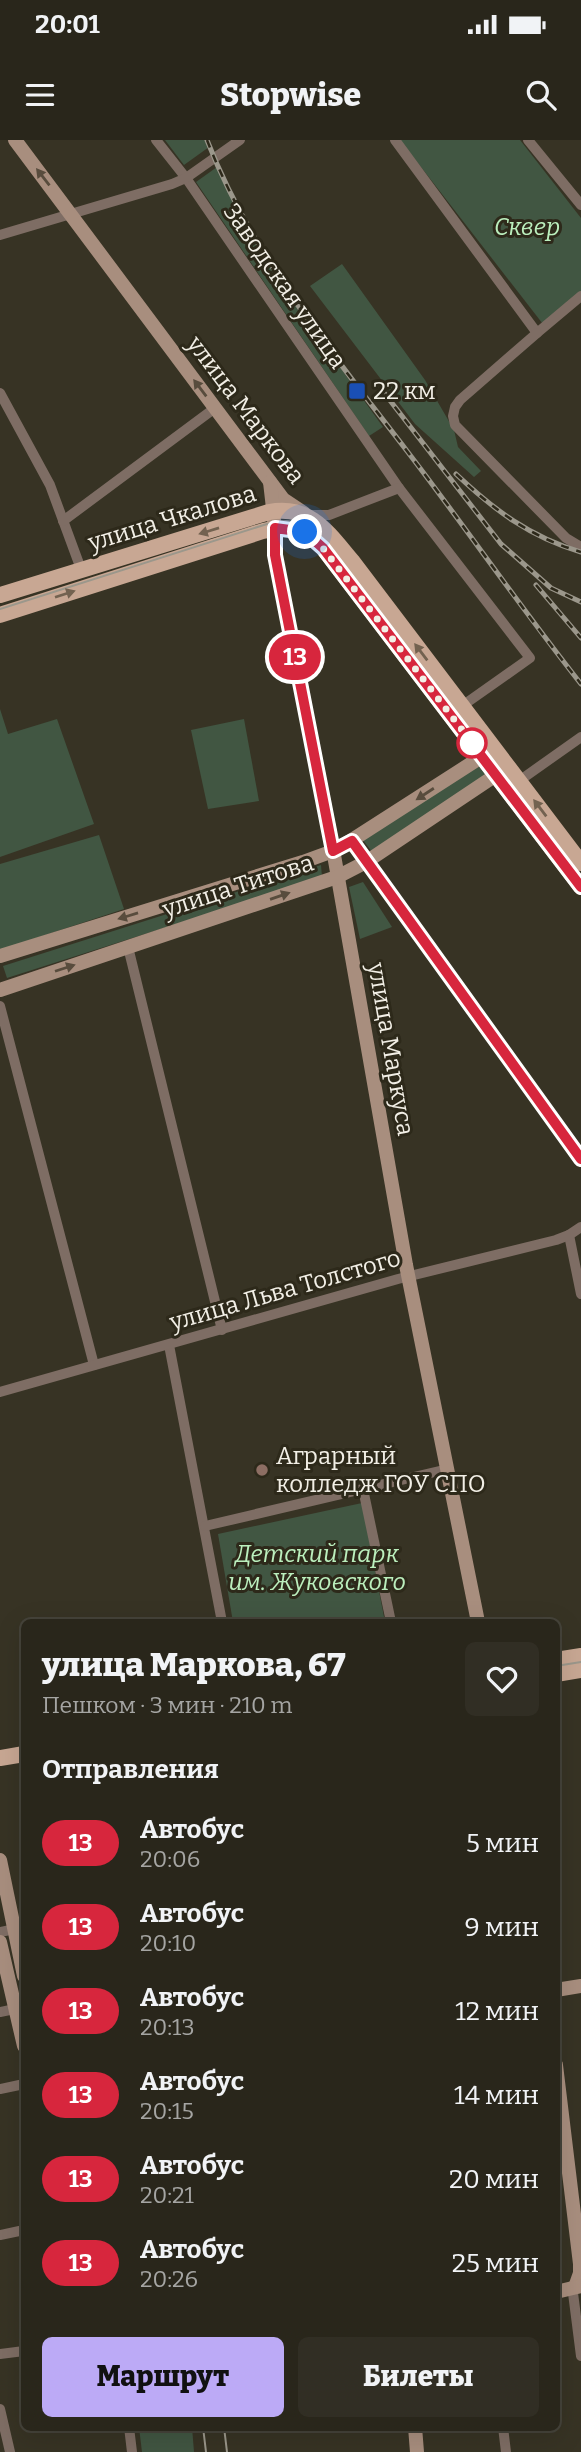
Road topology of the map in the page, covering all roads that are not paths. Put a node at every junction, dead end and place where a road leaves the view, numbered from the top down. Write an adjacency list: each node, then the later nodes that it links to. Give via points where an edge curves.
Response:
1 (15, 140): 8 (street, улица Маркова, one-way to 1)
2 (156, 140): 6 (street, Заводская улица)
3 (240, 140): 6 (street)
4 (394, 140): 11 (street)
5 (528, 140): 7 (street)
6 (186, 178): 8 (street); 15 (street, Заводская улица)
7 (581, 205)
8 (72, 214): 9 (street); 13 (street, улица Маркова, one-way to 8)
9 (0, 235)
10 (581, 296): 11 (street)
11 (537, 334): 20 (street, via 460,400 453,416 455,425 486,458 566,538)
12 (0, 393): 18 (street, via 50,485)
13 (215, 408): 14 (street, улица Маркова); 18 (street)
14 (270, 482): 16 (street, улица Маркуса); 17 (street, улица Маркова, via 283,499)
15 (399, 488): 17 (street, улица Чкалова, via 329,515); 24 (street, Заводская улица, via 530,659)
16 (274, 511): 17 (main road, улица Чкалова); 19 (street, улица Маркуса); 21 (main road, улица Чкалова, one-way to 21)
17 (309, 515): 24 (main road, улица Маркова, one-way to 17, via 353,562)
18 (63, 521): 21 (street)
19 (275, 528): 23 (main road, улица Чкалова, one-way to 19); 26 (main road, улица Маркова, via 305,532 323,548); 30 (street, улица Маркуса, via 275,555)
20 (581, 547)
21 (81, 569): 22 (main road, улица Чкалова)
22 (0, 595)
23 (0, 615)
24 (462, 706): 26 (main road, улица Маркова)
25 (581, 737): 28 (street)
26 (489, 753): 27 (main road, улица Маркова); 29 (street, улица Титова, one-way to 29)
27 (502, 771): 28 (main road, улица Маркова); 31 (street, улица Титова); 34 (main road, улица Маркова)
28 (519, 781): 32 (main road, улица Маркова, one-way to 28)
29 (352, 841): 30 (street, улица Титова); 31 (street)
30 (333, 851): 33 (street, улица Маркуса); 36 (street, улица Титова, one-way to 36)
31 (366, 862): 33 (street, улица Титова); 39 (street)
32 (581, 863)
33 (337, 877): 35 (street, улица Титова, one-way to 33); 42 (street, улица Маркуса)
34 (581, 887)
35 (128, 947): 37 (street, улица Титова, one-way to 35); 44 (street)
36 (0, 956)
37 (0, 990)
38 (0, 1006): 46 (street)
39 (581, 1159)
40 (581, 1227): 41 (street, улица Льва Толстого)
41 (569, 1236): 42 (street, улица Льва Толстого); 43 (street)
42 (409, 1276): 44 (street, улица Льва Толстого); 48 (street, улица Маркуса)
43 (581, 1294)
44 (222, 1331): 45 (street, улица Льва Толстого)
45 (169, 1345): 46 (street, улица Льва Толстого); 50 (street)
46 (94, 1365): 47 (street, улица Льва Толстого)
47 (0, 1392)
48 (448, 1469): 49 (street); 53 (street, улица Маркуса)
49 (363, 1489): 50 (street); 52 (street)
50 (205, 1526): 51 (street)
51 (221, 1619)
52 (390, 1619)
53 (477, 1619)
54 (581, 1656): 55 (main road)
55 (560, 1659)
56 (581, 1670): 57 (main road)
57 (560, 1673)
58 (21, 1744): 59 (main road)
59 (0, 1748)
60 (21, 1754): 61 (main road)
61 (0, 1758)
62 (0, 1860): 63 (street)
63 (13, 1929): 65 (street)
64 (0, 1942): 68 (street)
65 (21, 1963)
66 (581, 1986): 67 (street)
67 (560, 1989)
68 (20, 2008): 69 (street)
69 (0, 2011)
70 (21, 2085): 71 (street)
71 (0, 2089)
72 (560, 2098): 75 (street, via 580,2264)
73 (21, 2231): 74 (street)
74 (0, 2235)
75 (578, 2286): 76 (street); 79 (street, via 573,2293)
76 (560, 2291)
77 (21, 2351): 78 (street)
78 (0, 2354)
79 (581, 2356)
80 (0, 2409): 84 (street)
81 (129, 2431): 85 (street)
82 (415, 2431): 86 (street)
83 (503, 2431): 87 (street)
84 (10, 2452)
85 (132, 2452)
86 (417, 2452)
87 (506, 2452)

